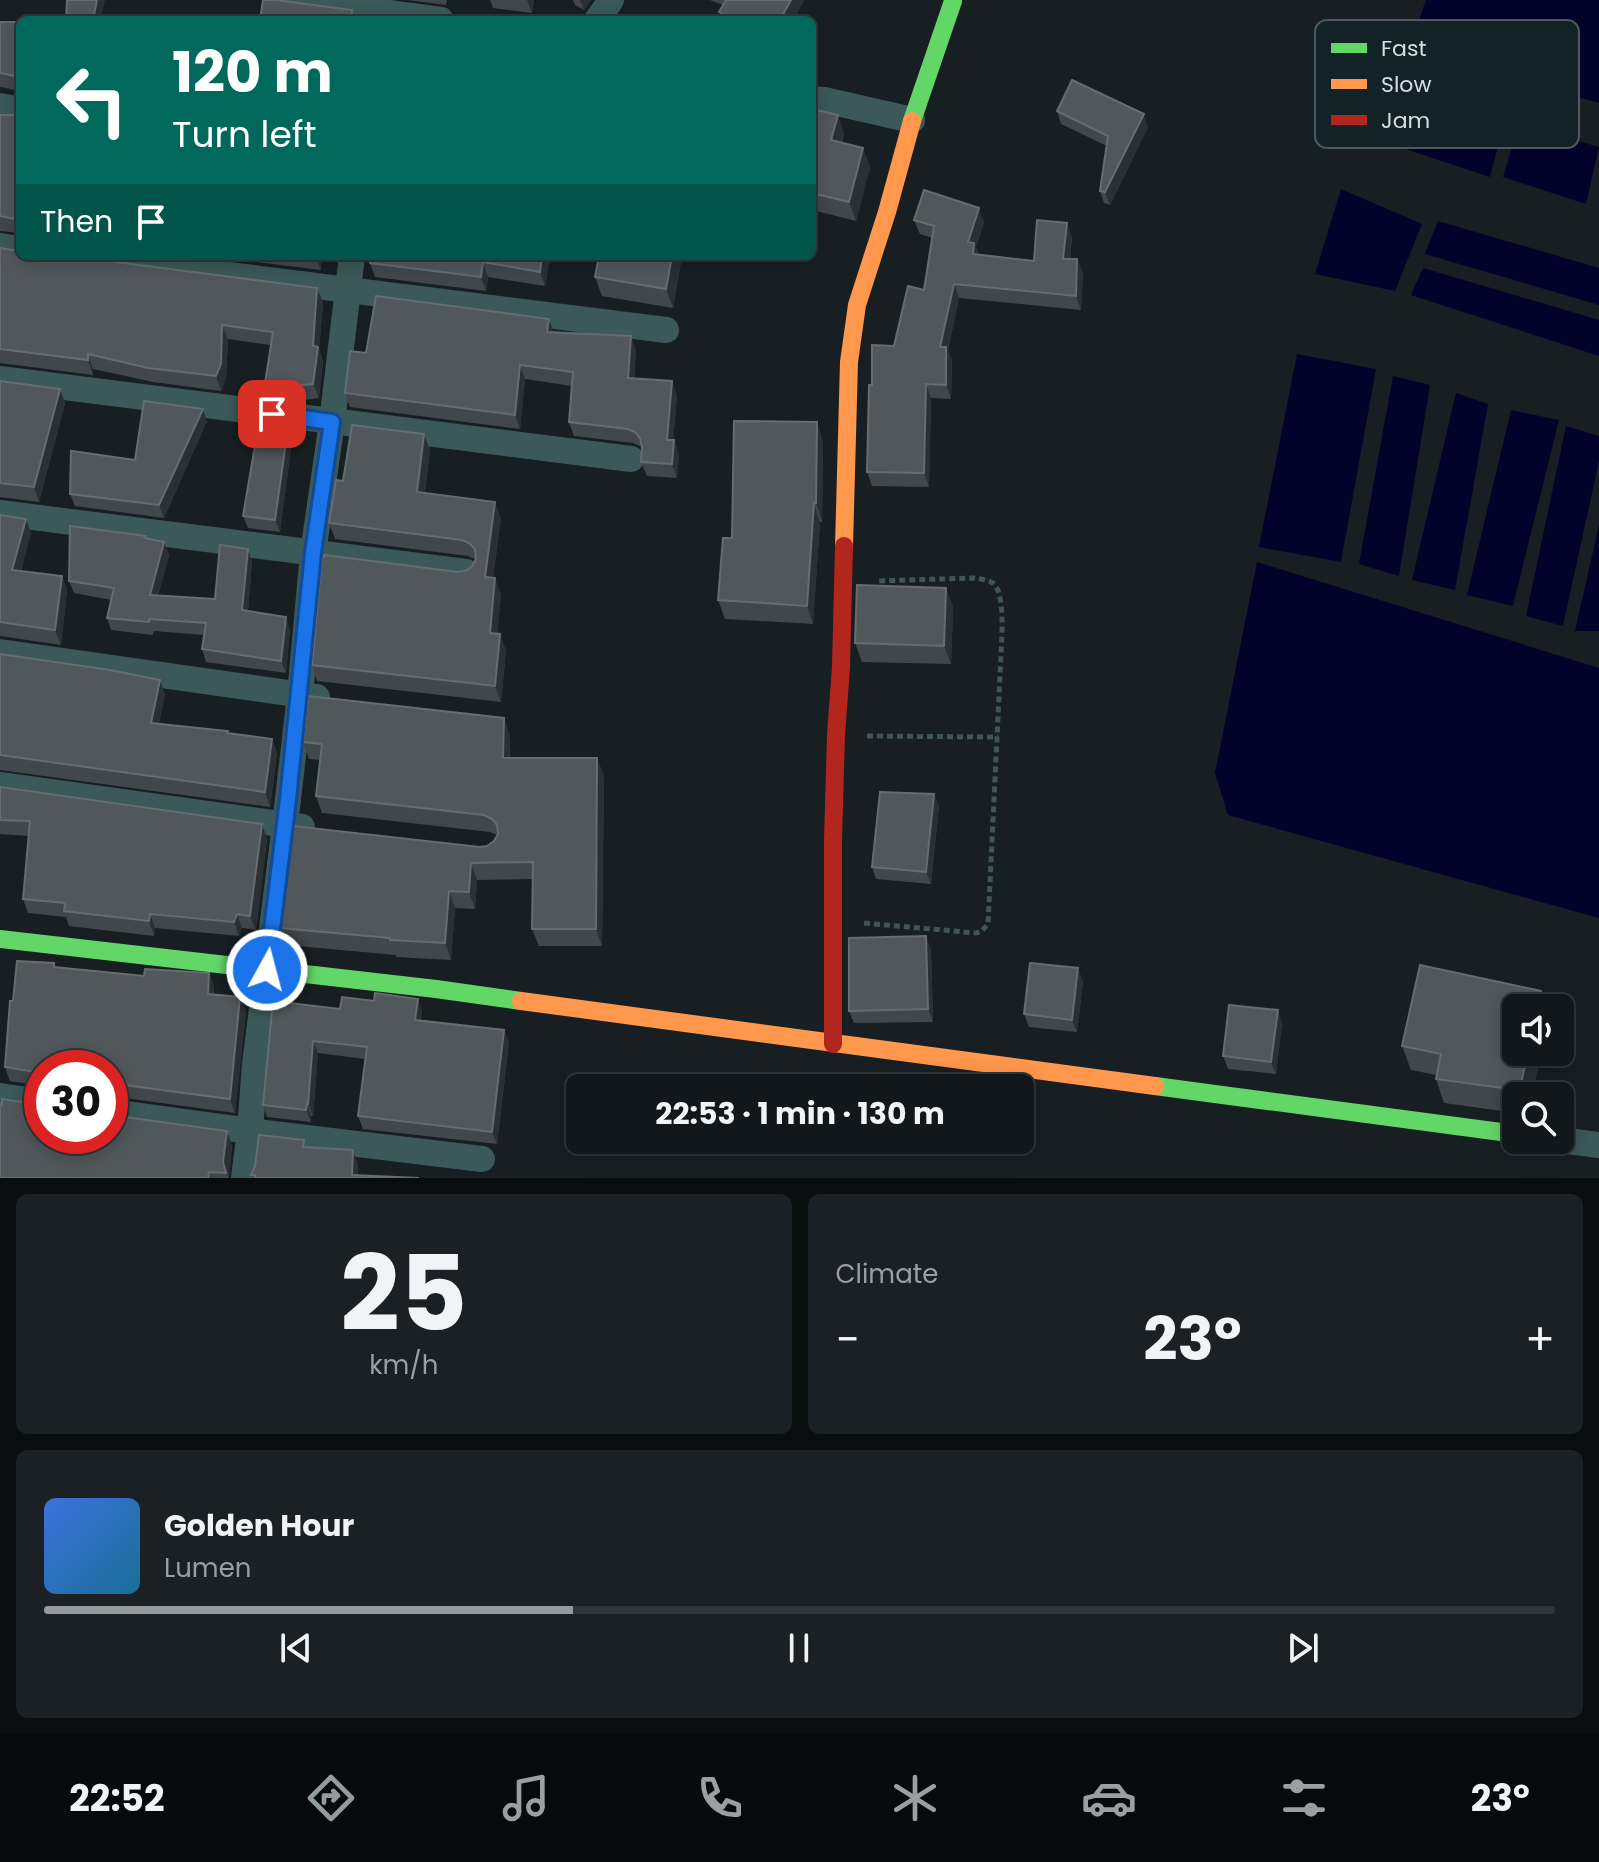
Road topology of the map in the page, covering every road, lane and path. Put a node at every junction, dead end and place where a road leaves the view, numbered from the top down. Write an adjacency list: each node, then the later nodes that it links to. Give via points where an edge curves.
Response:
1 (286, 0): 3 (street)
2 (953, 1): 5 (street)
3 (382, 16)
4 (816, 99): 5 (street)
5 (912, 120): 16 (street, via 857,305 849,362)
6 (112, 260): 8 (street)
7 (352, 260): 8 (street)
8 (348, 289): 9 (street); 11 (street)
9 (666, 330)
10 (0, 379): 11 (street)
11 (332, 422): 12 (street); 14 (street)
12 (631, 459)
13 (0, 513): 14 (street)
14 (313, 553): 15 (street); 18 (street)
15 (466, 572)
16 (843, 582): 20 (street); 21 (path, via 974,578 995,585 1002,634)
17 (0, 652): 18 (street)
18 (300, 695): 19 (street); 23 (street)
19 (345, 700)
20 (836, 735): 21 (path); 25 (street)
21 (998, 737): 25 (path, via 986,927 976,933)
22 (0, 785): 23 (street)
23 (285, 825): 24 (street); 27 (street)
24 (332, 830)
25 (834, 920): 28 (street)
26 (0, 939): 27 (street)
27 (267, 970): 28 (street); 32 (street)
28 (833, 1044): 33 (street)
29 (0, 1096): 30 (street)
30 (24, 1099)
31 (128, 1114): 32 (street)
32 (250, 1131): 36 (street); 37 (street)
33 (1502, 1132)
34 (1574, 1142): 35 (street)
35 (1599, 1145)
36 (482, 1159)
37 (244, 1178)

